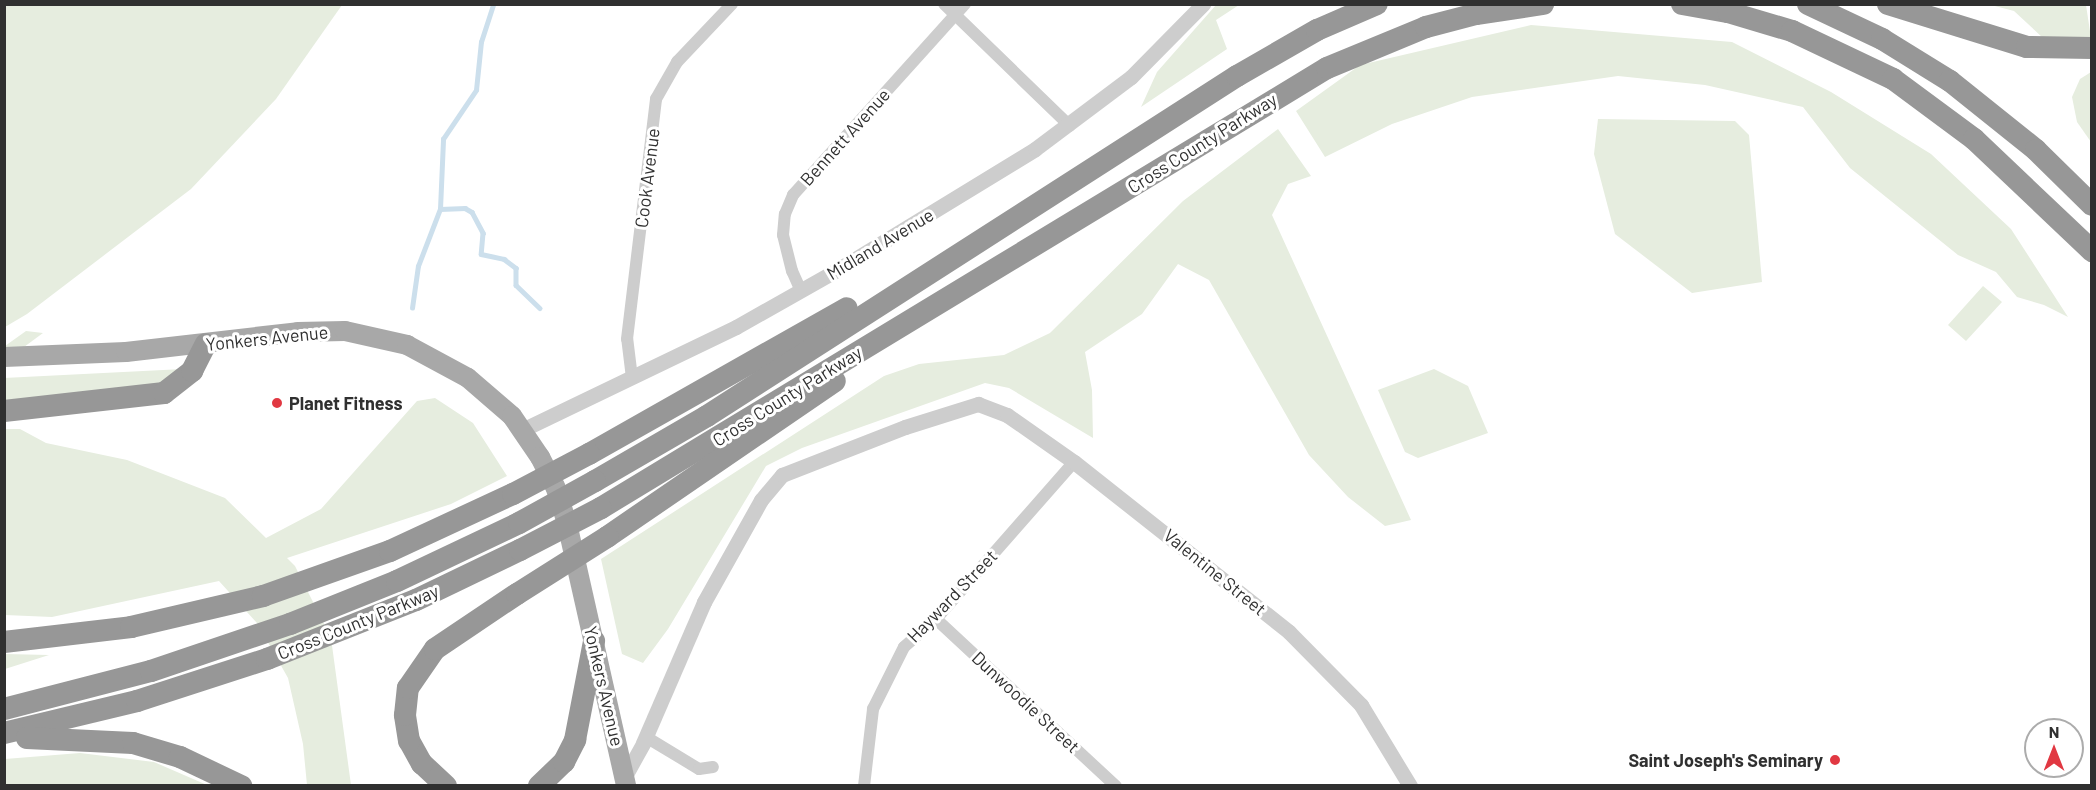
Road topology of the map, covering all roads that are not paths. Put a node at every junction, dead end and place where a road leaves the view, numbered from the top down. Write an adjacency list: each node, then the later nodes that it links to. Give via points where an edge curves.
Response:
1 (732, 4): 22 (street, Cook Avenue, via 677,62 656,99 627,339)
2 (944, 4): 10 (street)
3 (965, 4): 10 (street, Bennett Avenue)
4 (1203, 4): 12 (street, Midland Avenue, via 1131,77)
5 (1377, 4): 16 (highway, Cross County Parkway, via 1336,20 1271,56)
6 (1543, 4): 19 (highway, Cross County Parkway, via 1451,20 1350,56)
7 (1682, 4): 14 (highway, via 1761,21 1868,65 1947,116)
8 (1808, 4): 13 (highway, via 1882,39 1950,81 2036,150)
9 (1888, 4): 11 (highway, via 2019,45 2062,50)
10 (956, 15): 12 (street); 18 (street, Bennett Avenue, via 793,195 785,214 783,235)
11 (2091, 48)
12 (1070, 126): 18 (street, Midland Avenue)
13 (2091, 205)
14 (2052, 214): 15 (highway); 17 (highway)
15 (2091, 251)
16 (961, 252): 28 (highway, bridge, via 862,300 513,494 390,551 263,596 130,627); 29 (highway, Cross County Parkway, bridge, via 707,416 519,523 397,581 290,624 151,671)
17 (2091, 263)
18 (801, 291): 22 (street, Midland Avenue)
19 (916, 317): 30 (highway, Cross County Parkway, bridge, via 601,508 416,600 267,659 129,704); 36 (highway, bridge, via 821,393 435,649 408,688 405,715 409,741 422,764)
20 (206, 344): 21 (main road, Yonkers Avenue, via 100,354); 23 (highway, via 192,371 164,393); 24 (main road, Yonkers Avenue, via 298,332 376,336 407,345 454,368 490,395)
21 (4, 357)
22 (632, 378): 24 (street, Midland Avenue)
23 (4, 411)
24 (522, 430): 27 (main road, Yonkers Avenue, via 540,457 561,504)
25 (1074, 462): 26 (street, Hayward Street); 31 (street, Valentine Street, via 1007,415 978,404 905,427 782,475 761,500 704,602); 40 (street, Valentine Street, via 1289,632 1361,705)
26 (936, 619): 38 (street, Hayward Street, via 904,647 873,709); 39 (street, Dunwoodie Street)
27 (594, 641): 34 (main road, Yonkers Avenue); 37 (highway, via 575,740 564,762)
28 (4, 642)
29 (4, 709)
30 (4, 733)
31 (646, 737): 33 (street, via 699,769); 34 (street)
32 (4, 738): 35 (highway, via 133,743 172,754)
33 (713, 767)
34 (626, 781)
35 (241, 786)
36 (446, 786)
37 (539, 786)
38 (864, 786)
39 (1116, 786)
40 (1410, 786)

